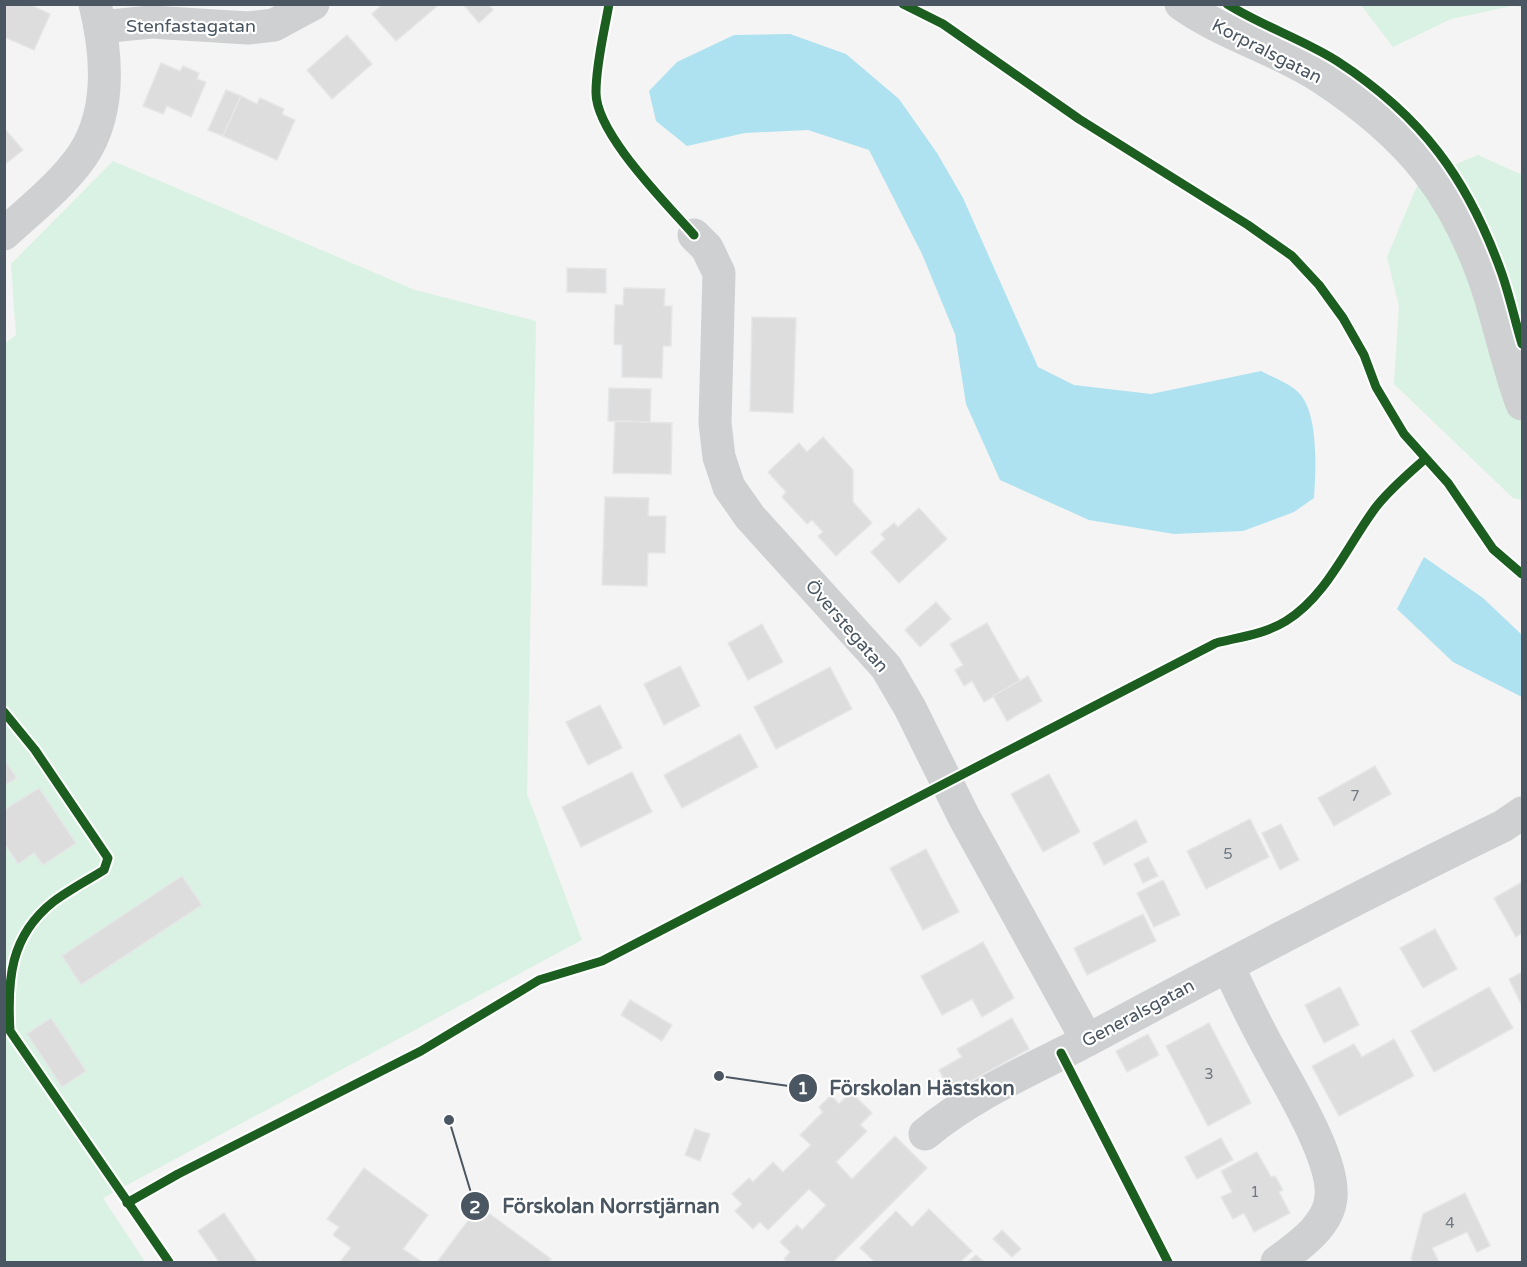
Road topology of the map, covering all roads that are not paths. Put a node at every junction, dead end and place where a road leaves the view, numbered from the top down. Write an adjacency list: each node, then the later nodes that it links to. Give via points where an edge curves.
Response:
1 (313, 4): 3 (street, Stenfastagatan, via 274,25 248,28)
2 (1181, 4): 6 (street, Korpralsgatan, via 1322,78 1380,122 1429,170 1454,207 1478,262)
3 (98, 16): 4 (street, via 105,68 104,99 83,154 60,182)
4 (4, 234)
5 (694, 236): 9 (street, Överstegatan, via 707,248 719,273 715,423 719,457 729,488 750,517 886,667)
6 (1522, 404)
7 (1522, 813): 8 (street, Generalsgatan)
8 (1228, 966): 9 (street, Generalsgatan); 11 (street, via 1314,1134 1329,1175 1332,1198 1322,1221)
9 (1087, 1040): 10 (street, Generalsgatan, via 976,1097)
10 (925, 1134)
11 (1276, 1263)

